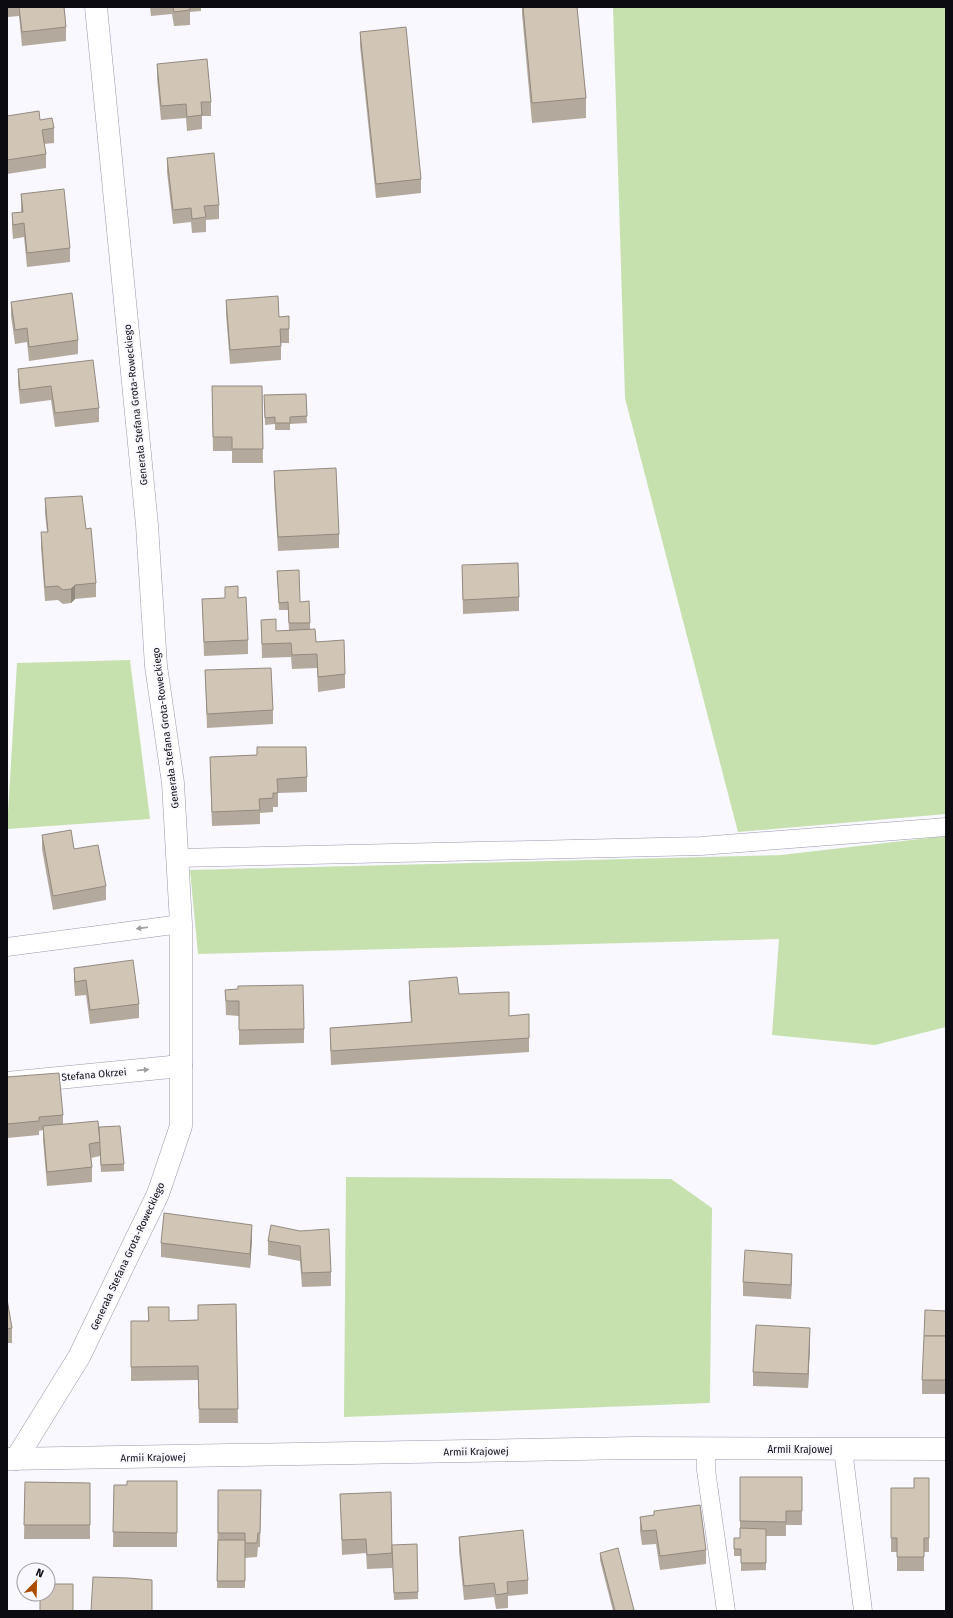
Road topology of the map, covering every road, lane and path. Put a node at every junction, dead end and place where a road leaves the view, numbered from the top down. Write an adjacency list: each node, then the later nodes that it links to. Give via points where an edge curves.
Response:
1 (96, 7): 3 (street, Generała Stefana Grota-Roweckiego, via 146,517 156,666 173,783)
2 (946, 827): 3 (lane, via 701,846)
3 (177, 858): 4 (street, Generała Stefana Grota-Roweckiego)
4 (181, 924): 5 (lane, one-way to 5); 6 (street, Generała Stefana Grota-Roweckiego)
5 (7, 947)
6 (181, 1066): 7 (street, Stefana Okrzei, one-way to 6); 11 (street, Generała Stefana Grota-Roweckiego, via 181,1126 158,1194 79,1357)
7 (7, 1082)
8 (706, 1448): 9 (street, Armii Krajowej); 11 (street, Armii Krajowej); 12 (lane, via 706,1470)
9 (843, 1449): 10 (street, Armii Krajowej); 13 (lane)
10 (946, 1449)
11 (11, 1459)
12 (726, 1611)
13 (863, 1611)

